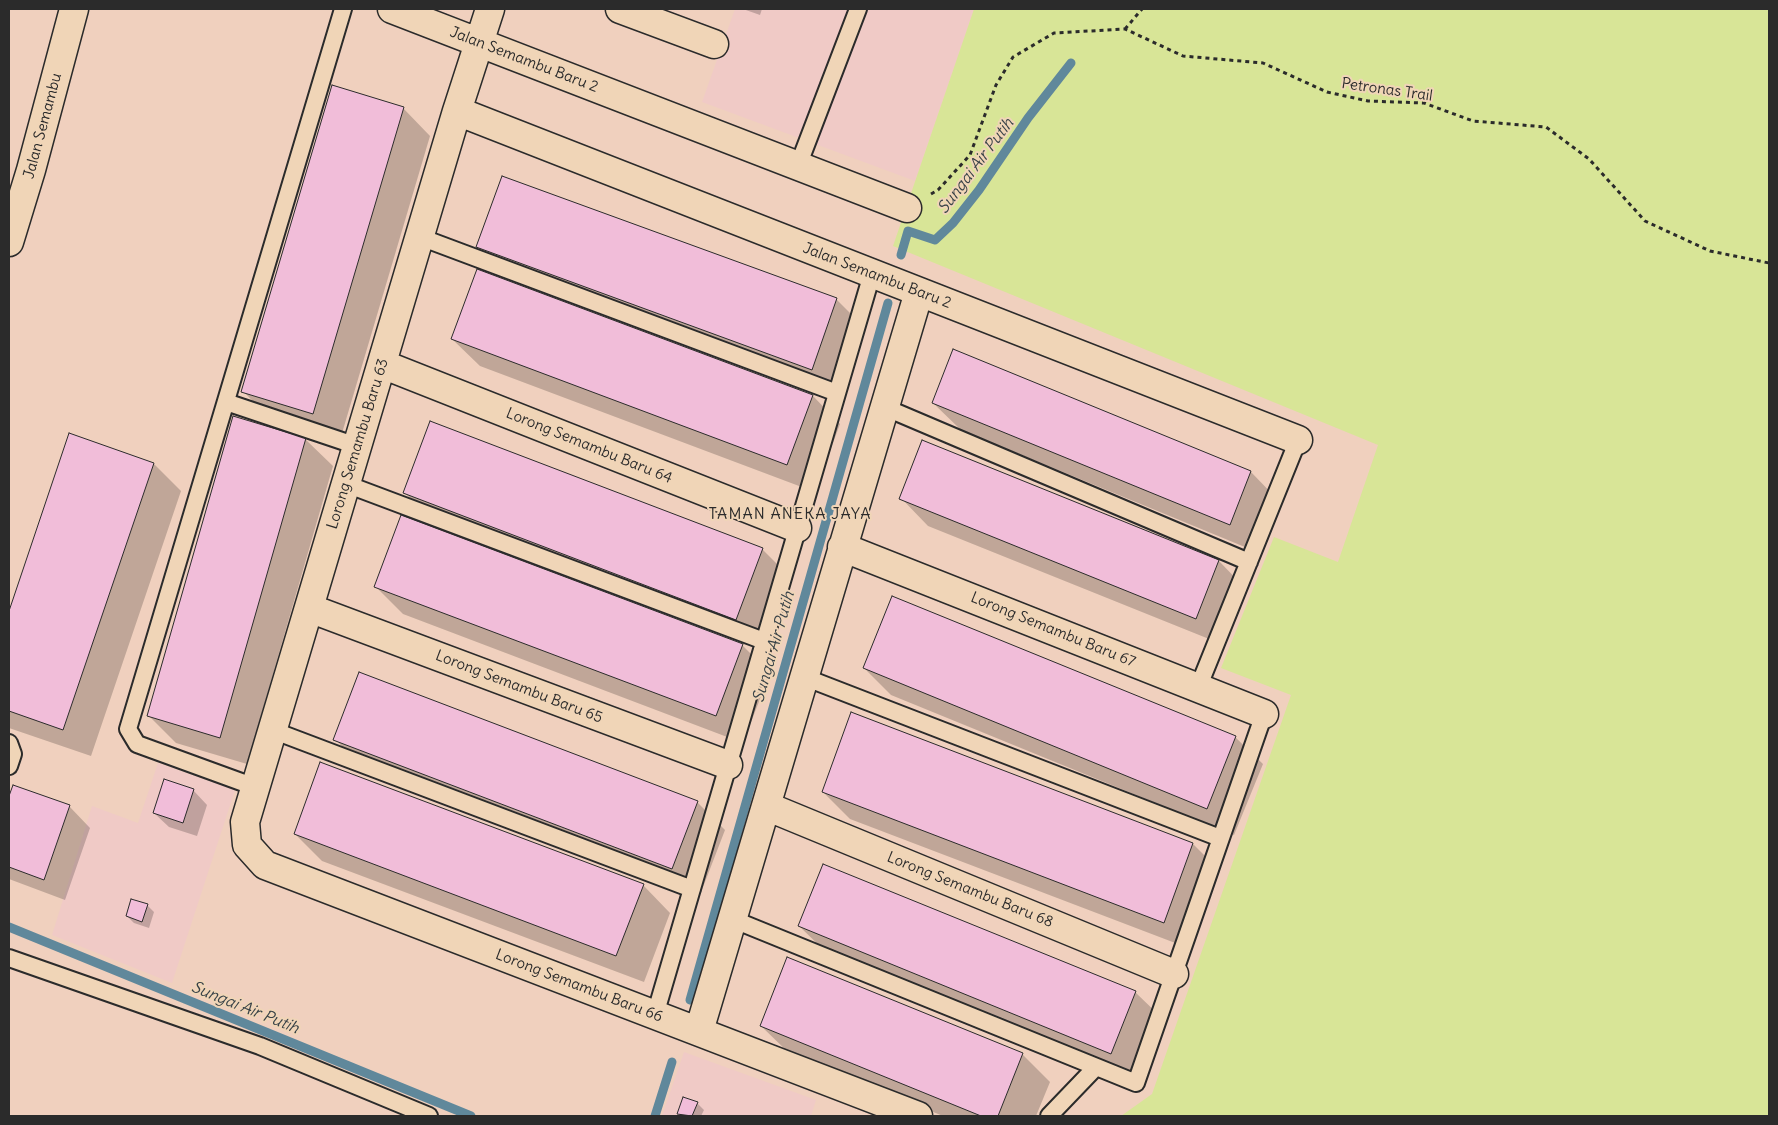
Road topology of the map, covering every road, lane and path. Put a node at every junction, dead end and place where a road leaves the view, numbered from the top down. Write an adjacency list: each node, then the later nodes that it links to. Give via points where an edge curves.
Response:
1 (74, 9): 15 (street, Jalan Semambu)
2 (343, 9): 21 (lane)
3 (392, 9): 9 (street, Jalan Semambu Baru 2)
4 (490, 9): 9 (street, Lorong Semambu Baru 63)
5 (620, 9): 10 (street)
6 (858, 9): 12 (lane)
7 (1142, 9): 8 (path)
8 (1125, 29): 13 (path, Petronas Trail, via 1054,33 1013,57 996,85 970,156 938,190); 16 (path, Petronas Trail, via 1183,56 1262,63 1327,92 1368,101 1424,103 1473,121 1546,127 1589,159 1645,221 1710,251)
9 (479, 43): 11 (street, Lorong Semambu Baru 63); 12 (street, Jalan Semambu Baru 2)
10 (714, 44)
11 (457, 112): 14 (street, Lorong Semambu Baru 63); 17 (street, Jalan Semambu Baru 2)
12 (798, 166): 13 (street, Jalan Semambu Baru 2)
13 (907, 208)
14 (420, 237): 19 (street, Lorong Semambu Baru 63); 20 (lane)
15 (9, 242)
16 (1769, 263)
17 (872, 274): 18 (street, Jalan Semambu Baru 2); 20 (lane)
18 (918, 292): 22 (street); 23 (street, Jalan Semambu Baru 2)
19 (382, 364): 24 (street, Lorong Semambu Baru 63); 26 (street, Lorong Semambu Baru 64)
20 (837, 393): 26 (lane)
21 (226, 402): 24 (lane); 38 (lane, via 128,728 136,744)
22 (884, 406): 27 (street); 28 (lane)
23 (1298, 440): 28 (lane)
24 (358, 446): 25 (street, Lorong Semambu Baru 63)
25 (346, 484): 29 (street, Lorong Semambu Baru 63); 30 (lane)
26 (796, 528): 30 (lane)
27 (842, 546): 31 (street); 32 (street, Lorong Semambu Baru 67)
28 (1249, 562): 32 (lane)
29 (309, 608): 34 (street, Lorong Semambu Baru 63); 36 (street, Lorong Semambu Baru 65)
30 (764, 641): 36 (lane)
31 (804, 677): 39 (street); 40 (lane)
32 (1198, 688): 33 (street, Lorong Semambu Baru 67)
33 (1264, 714): 40 (lane)
34 (272, 730): 38 (street, Lorong Semambu Baru 63); 42 (lane)
35 (9, 744): 37 (lane, via 13,754)
36 (728, 765): 42 (lane)
37 (9, 766)
38 (256, 786): 41 (street, Lorong Semambu Baru 63, via 245,822)
39 (766, 806): 43 (street); 45 (street, Lorong Semambu Baru 68)
40 (1220, 838): 45 (lane)
41 (247, 846): 46 (street, Lorong Semambu Baru 66, via 265,865)
42 (692, 889): 46 (lane)
43 (732, 919): 47 (street); 48 (lane)
44 (9, 958): 49 (lane, via 260,1046)
45 (1174, 974): 48 (lane, via 1136,1083)
46 (655, 1015): 47 (street, Lorong Semambu Baru 66)
47 (698, 1031): 50 (street, Lorong Semambu Baru 66)
48 (1096, 1067): 51 (lane)
49 (430, 1116)
50 (918, 1116)
51 (1049, 1116)

